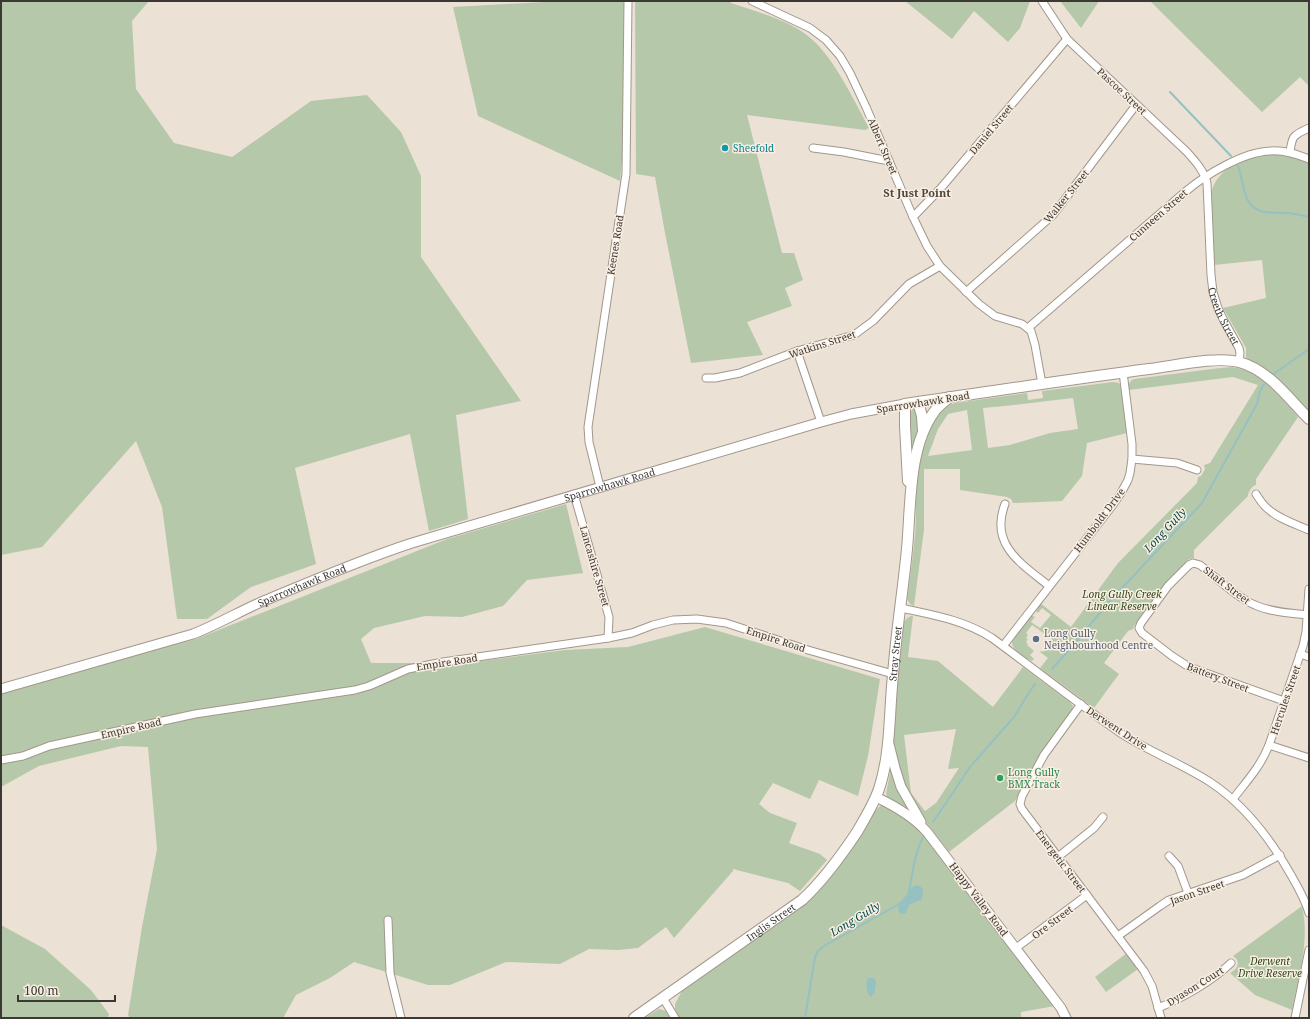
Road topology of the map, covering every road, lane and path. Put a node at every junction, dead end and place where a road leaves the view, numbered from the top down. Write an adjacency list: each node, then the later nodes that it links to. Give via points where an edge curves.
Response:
1 (628, 1): 29 (street, Keenes Road, via 626,174 588,427)
2 (752, 1): 10 (street, Albert Street, via 810,28 840,56)
3 (1042, 1): 4 (street, Pascoe Street)
4 (1067, 39): 5 (street, Pascoe Street); 12 (street, Daniel Street)
5 (1136, 105): 11 (street, Pascoe Street, via 1187,152); 14 (street, Walker Street, via 1053,215)
6 (1309, 128): 8 (street, via 1294,135)
7 (812, 148): 10 (street)
8 (1290, 152): 9 (street, Cunneen Street); 11 (street, Cunneen Street, via 1270,151 1254,154)
9 (1309, 159)
10 (889, 161): 12 (street, Albert Street)
11 (1205, 177): 15 (street, Cunneen Street); 17 (street, Creeth Street, via 1213,292 1223,320 1239,348)
12 (913, 217): 13 (street, Albert Street)
13 (940, 266): 14 (street, Albert Street); 16 (street, Watkins Street, via 909,284 859,332)
14 (966, 292): 15 (street, Albert Street, via 995,316)
15 (1028, 328): 20 (street, via 1034,340)
16 (797, 352): 19 (street, Watkins Street, via 740,373); 25 (street)
17 (1239, 362): 18 (main road, Sparrowhawk Road, via 1213,361); 24 (main road, via 1263,374)
18 (1123, 372): 20 (main road, Sparrowhawk Road); 27 (street, Humboldt Drive)
19 (706, 378)
20 (1042, 384): 21 (main road, Sparrowhawk Road)
21 (950, 397): 22 (main road, Sparrowhawk Road); 26 (main road, Stray Street, via 934,412)
22 (918, 402): 23 (main road, Sparrowhawk Road); 26 (main road)
23 (905, 404): 25 (street, Sparrowhawk Road); 33 (main road, Stray Street)
24 (1309, 419)
25 (821, 422): 29 (street, Sparrowhawk Road)
26 (923, 432): 33 (main road, Stray Street, via 914,469)
27 (1132, 459): 28 (street, via 1177,463); 35 (street, Humboldt Drive, via 1130,473 1121,493)
28 (1197, 470)
29 (600, 487): 30 (street, Sparrowhawk Road)
30 (574, 494): 40 (street, Lancashire Street, via 609,617); 45 (street, Sparrowhawk Road, via 370,557 193,634)
31 (1256, 494): 34 (street, via 1274,514)
32 (1005, 504): 35 (street, via 1001,524 1005,544 1018,561)
33 (910, 509): 37 (main road, Stray Street)
34 (1309, 530)
35 (1049, 586): 41 (street, Humboldt Drive)
36 (1309, 589): 38 (street, Hercules Street)
37 (900, 608): 41 (street, Derwent Drive, via 963,623 981,631); 44 (main road, Stray Street)
38 (1307, 615): 39 (street, Shaft Street, via 1256,606 1194,563 1168,586); 42 (street, Hercules Street, via 1306,632)
39 (1139, 628): 46 (street, Battery Street, via 1142,633 1189,667)
40 (608, 638): 44 (street, Empire Road, via 673,620 697,619 726,623); 51 (street, Empire Road, via 421,666 401,671 355,690 195,714 49,746 23,756)
41 (1003, 646): 47 (street, Derwent Drive)
42 (1300, 654): 43 (street); 46 (street, Hercules Street)
43 (1309, 657)
44 (893, 674): 48 (main road, Stray Street)
45 (1, 689)
46 (1284, 701): 49 (street, Hercules Street)
47 (1081, 704): 53 (street, Derwent Drive, via 1124,735 1210,783); 58 (street, Energetic Street, via 1044,755 1020,802 1022,809)
48 (888, 737): 52 (main road, Stray Street, via 884,768); 55 (street, via 901,787)
49 (1269, 744): 50 (street); 53 (street, Hercules Street, via 1261,763)
50 (1309, 758)
51 (1, 760)
52 (876, 797): 55 (street, Happy Valley Road, via 905,812); 68 (main road, Inglis Street, via 846,848 813,890)
53 (1232, 799): 56 (street, Derwent Drive, via 1255,822)
54 (1103, 816): 58 (street, via 1094,828)
55 (927, 832): 65 (street, Happy Valley Road)
56 (1280, 855): 59 (street, Jason Street, via 1243,875); 61 (street, Derwent Drive)
57 (1170, 856): 59 (street, via 1178,866)
58 (1058, 857): 60 (street, Energetic Street)
59 (1188, 893): 64 (street, Jason Street, via 1169,900)
60 (1087, 895): 64 (street, Energetic Street); 65 (street, Ore Street)
61 (1307, 901): 62 (street, Derwent Drive)
62 (1309, 913)
63 (388, 920): 70 (street, via 390,972)
64 (1118, 936): 69 (street, Energetic Street, via 1144,971 1152,986)
65 (1016, 948): 73 (street, Happy Valley Road)
66 (1309, 950): 75 (street)
67 (1231, 963): 69 (street, Dyason Court, via 1214,977)
68 (663, 998): 71 (main road, Inglis Street); 72 (street)
69 (1158, 1008): 74 (street, Energetic Street)
70 (401, 1018)
71 (634, 1018)
72 (675, 1018)
73 (1066, 1018)
74 (1161, 1018)
75 (1294, 1018)

